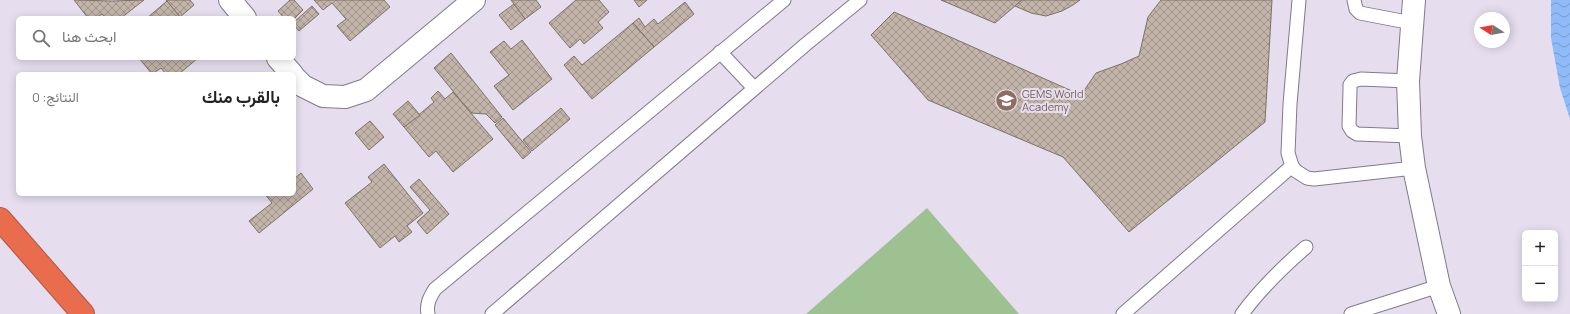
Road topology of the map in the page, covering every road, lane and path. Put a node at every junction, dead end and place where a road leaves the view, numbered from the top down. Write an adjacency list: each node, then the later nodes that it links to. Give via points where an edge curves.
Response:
1 (230, 0): 8 (street)
2 (474, 0): 13 (street, via 366,90 345,97 323,96 303,86)
3 (784, 0): 10 (lane)
4 (860, 0): 15 (lane)
5 (1299, 0): 17 (lane, via 1290,104 1288,153)
6 (1354, 0): 9 (lane, via 1356,10 1360,13)
7 (1414, 0): 9 (street)
8 (243, 16)
9 (1412, 23): 14 (street)
10 (720, 52): 15 (lane); 23 (lane, via 435,289 430,296)
11 (280, 60): 12 (street)
12 (290, 72)
13 (296, 78)
14 (1408, 81): 16 (street); 16 (lane, via 1353,81 1350,85 1349,126 1357,134)
15 (754, 88): 24 (lane)
16 (1410, 136): 18 (street)
17 (1292, 166): 18 (lane, via 1301,175 1314,179); 25 (lane)
18 (1414, 168): 21 (street)
19 (0, 219): 22 (highway)
20 (1306, 247): 26 (lane, via 1266,284)
21 (1438, 286): 27 (lane); 28 (street)
22 (83, 314)
23 (428, 314)
24 (492, 314)
25 (1123, 314)
26 (1242, 314)
27 (1351, 314)
28 (1449, 314)

